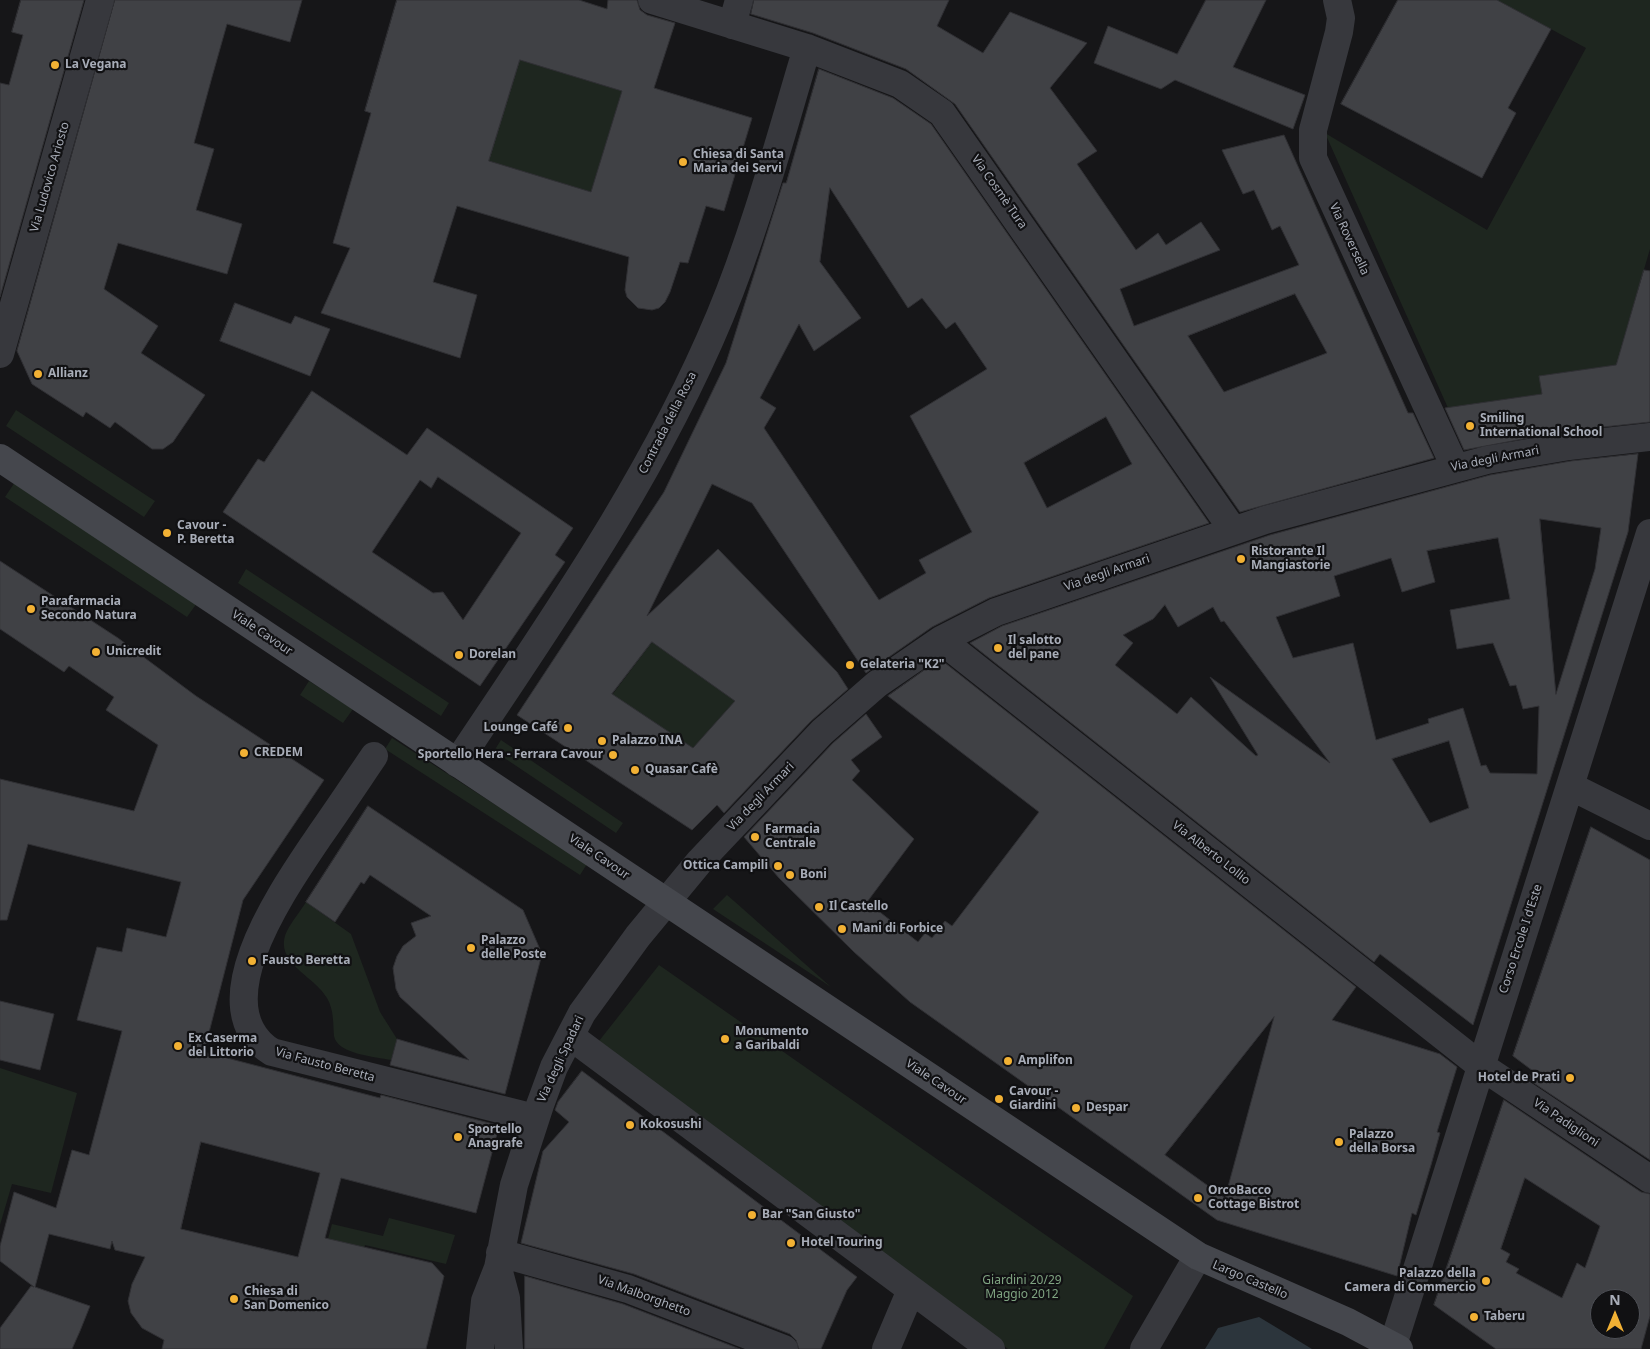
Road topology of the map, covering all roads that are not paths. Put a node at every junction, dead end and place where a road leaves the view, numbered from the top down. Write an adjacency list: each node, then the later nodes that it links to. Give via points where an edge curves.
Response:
1 (100, 0): 6 (street, Via Ludovico Ariosto)
2 (652, 0): 4 (street, Via Cosmè Tura)
3 (1337, 0): 9 (street, Via Roversella, via 1341,18 1339,32 1313,130 1315,163)
4 (736, 12): 5 (street, Via Cosmè Tura)
5 (807, 48): 10 (street, Via Cosmè Tura, via 900,84 942,113); 14 (street, Contrada della Rosa, via 744,255 720,317 672,418 604,541)
6 (0, 354)
7 (1650, 437): 9 (street, Via degli Armari, via 1569,446)
8 (0, 458): 14 (street, Viale Cavour)
9 (1455, 467): 10 (street, Via degli Armari)
10 (1233, 530): 12 (street, Via degli Armari, via 1036,597)
11 (1650, 533): 15 (street, Corso Ercole I d'Este)
12 (941, 640): 17 (street, Via degli Armari, via 877,684 822,732); 19 (street, Via Alberto Lollio)
13 (374, 756): 20 (street, Via Fausto Beretta, via 270,914 244,989 244,1006 253,1034 272,1052)
14 (457, 763): 17 (street, Viale Cavour)
15 (1570, 786): 16 (street); 19 (street, Corso Ercole I d'Este)
16 (1650, 826)
17 (665, 902): 18 (street, Via degli Spadari, via 600,986); 22 (street, Viale Cavour)
18 (570, 1036): 20 (street, Via degli Spadari, via 554,1067); 24 (street)
19 (1481, 1066): 21 (street, Via Padiglioni); 25 (street, Corso Ercole I d'Este)
20 (535, 1118): 23 (street, Via degli Spadari, via 514,1184)
21 (1650, 1179)
22 (1198, 1256): 25 (street, Largo Castello, via 1348,1322); 31 (street, Largo Castello)
23 (499, 1260): 26 (street, Via degli Spadari, via 485,1301); 27 (street, Via degli Spadari, via 506,1298); 28 (street, Via Malborghetto, via 628,1288)
24 (910, 1290): 29 (street); 30 (street)
25 (1396, 1347)
26 (480, 1349)
27 (509, 1349)
28 (784, 1349)
29 (886, 1349)
30 (991, 1349)
31 (1144, 1349)

